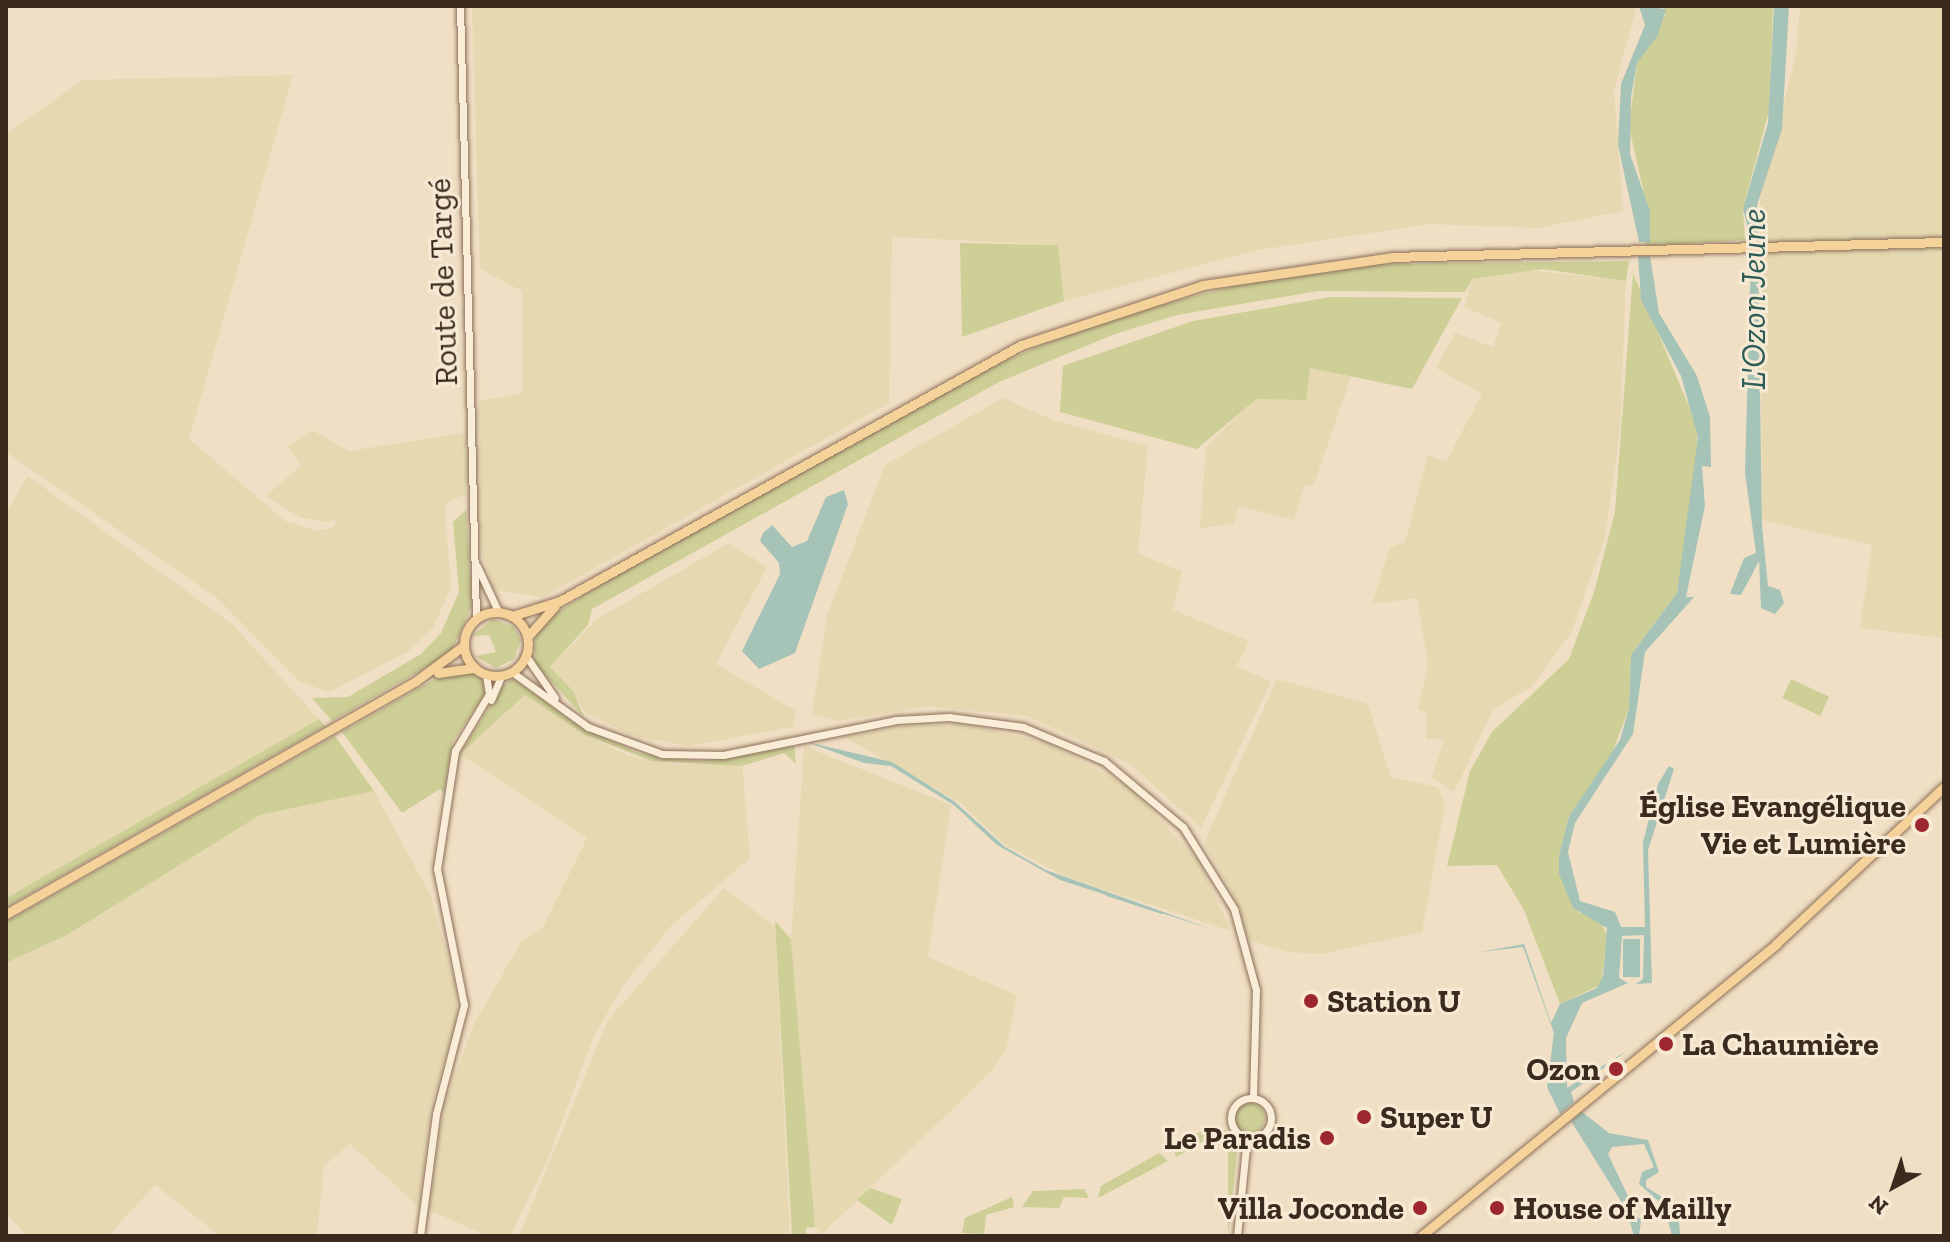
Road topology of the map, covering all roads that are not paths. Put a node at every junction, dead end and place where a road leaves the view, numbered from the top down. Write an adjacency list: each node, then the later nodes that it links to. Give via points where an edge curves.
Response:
1 (460, 6): 3 (street, Route de Targé)
2 (1944, 242): 4 (main road, via 1336,262 1203,285 1106,312 967,371)
3 (474, 556): 5 (street, Route de Targé); 7 (street, Route de Targé)
4 (560, 601): 6 (main road); 8 (main road)
5 (498, 611): 6 (main road); 7 (main road)
6 (512, 616): 8 (main road)
7 (476, 618): 9 (main road)
8 (528, 636): 10 (main road)
9 (463, 646): 11 (main road); 15 (main road)
10 (526, 656): 12 (main road); 16 (street)
11 (475, 668): 13 (main road); 15 (main road, via 460,666)
12 (512, 672): 14 (main road); 16 (street)
13 (486, 675): 14 (main road); 17 (street, via 489,694)
14 (501, 676): 17 (street)
15 (416, 681): 19 (main road)
16 (561, 706): 20 (street, via 615,740 691,756 896,720 1004,722 1056,738 1117,769 1157,800 1196,844 1245,940 1259,1029)
17 (482, 711): 22 (street, via 455,751 437,869 464,1005 433,1131)
18 (1944, 787): 24 (main road, via 1776,944)
19 (6, 914)
20 (1253, 1098): 21 (street, via 1238,1104 1231,1116 1234,1128); 21 (street, via 1271,1117 1266,1131)
21 (1247, 1138): 23 (street)
22 (420, 1236)
23 (1237, 1236)
24 (1421, 1236)

